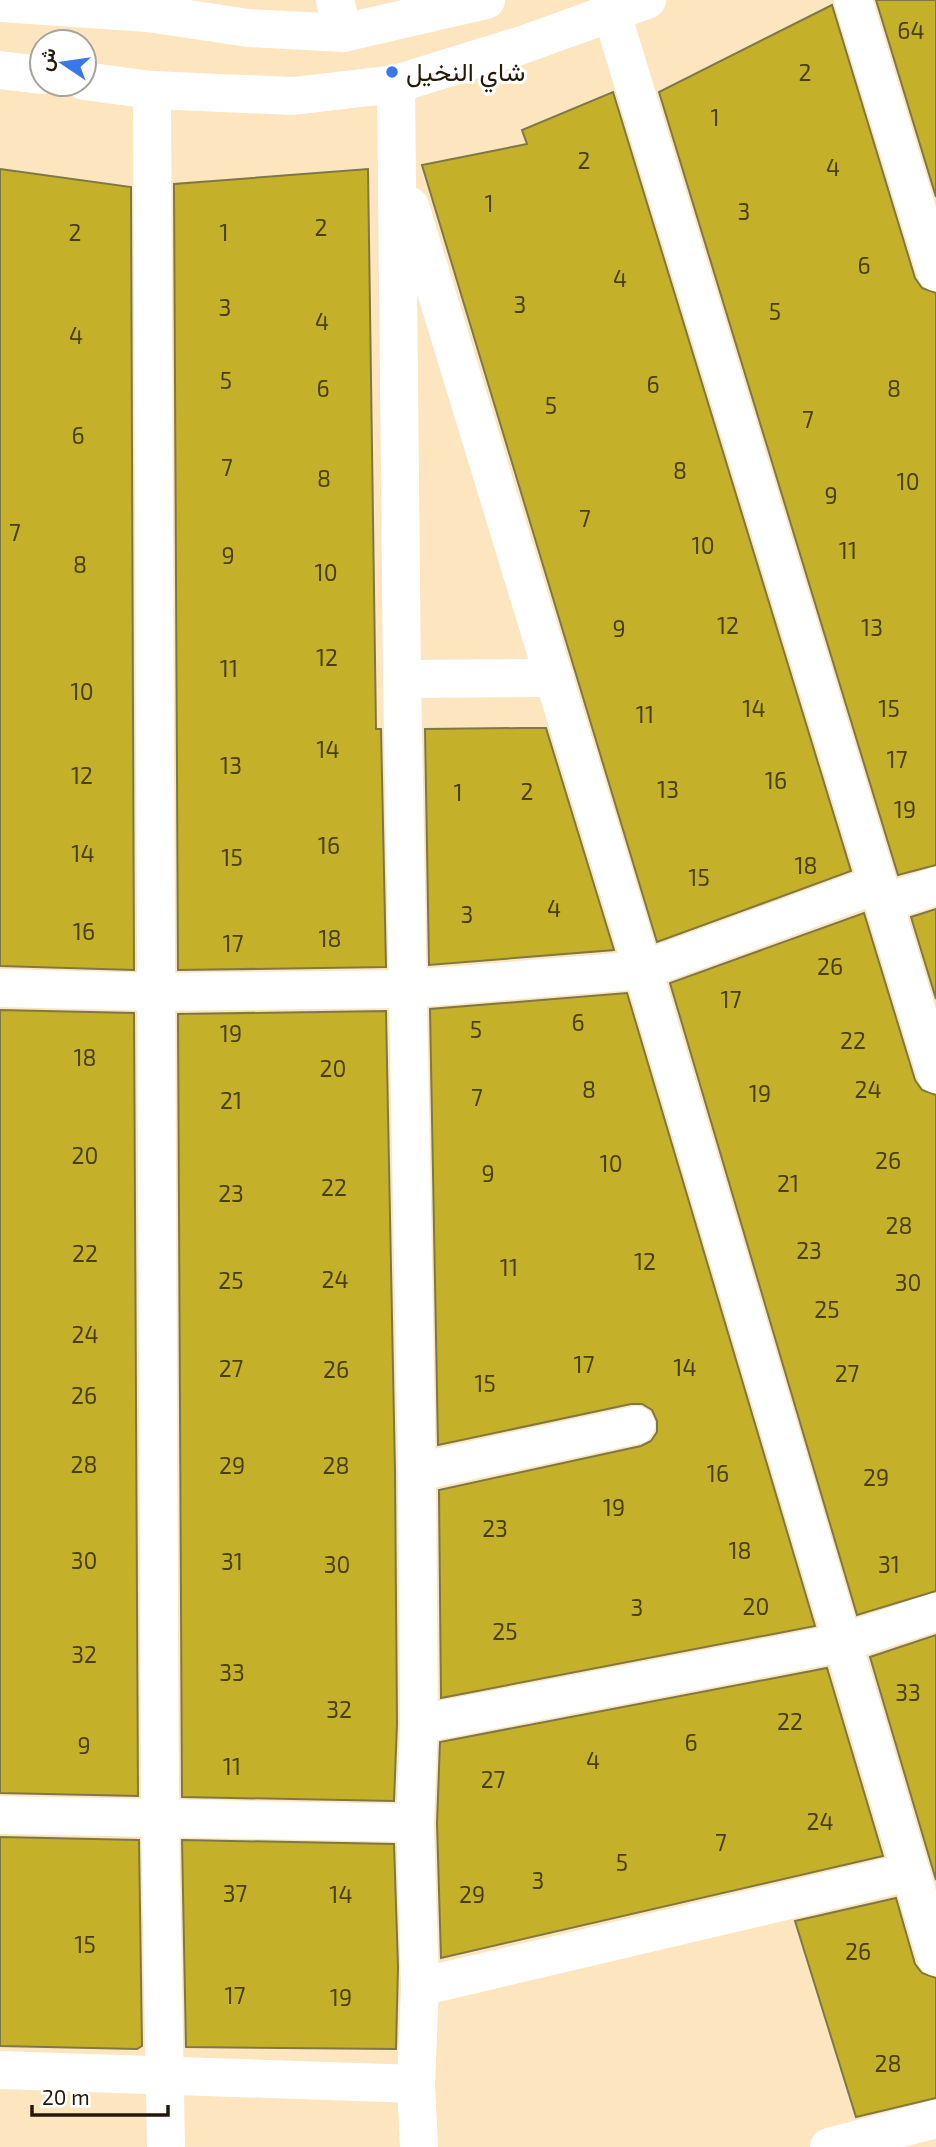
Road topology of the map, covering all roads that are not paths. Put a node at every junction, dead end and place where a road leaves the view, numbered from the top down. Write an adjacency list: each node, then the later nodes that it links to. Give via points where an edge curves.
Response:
1 (486, 0): 7 (street)
2 (647, 0): 6 (street)
3 (853, 0): 14 (street)
4 (0, 3): 5 (street)
5 (148, 7): 7 (street, via 248,27)
6 (612, 14): 11 (street); 18 (street)
7 (339, 17)
8 (0, 70): 9 (street)
9 (28, 73)
10 (98, 83): 12 (street)
11 (396, 84): 12 (street, via 293,96); 13 (street)
12 (152, 90): 22 (street)
13 (397, 164): 15 (street); 16 (street)
14 (936, 272)
15 (555, 678): 16 (street); 19 (street)
16 (402, 679): 21 (street)
17 (936, 886): 18 (street)
18 (881, 893): 19 (street); 23 (street)
19 (643, 970): 21 (street); 27 (street)
20 (0, 988): 22 (street)
21 (407, 989): 22 (street); 25 (street)
22 (157, 992): 30 (street)
23 (936, 1074)
24 (636, 1425): 25 (street)
25 (417, 1472): 28 (street)
26 (936, 1612): 27 (street)
27 (841, 1643): 28 (street); 32 (street)
28 (419, 1724): 31 (street)
29 (0, 1815): 30 (street)
30 (160, 1818): 31 (street); 36 (street)
31 (415, 1823): 34 (street)
32 (909, 1872): 33 (street); 34 (street)
33 (936, 1957)
34 (420, 1987): 37 (street)
35 (0, 2070): 36 (street)
36 (166, 2078): 37 (street); 39 (street)
37 (416, 2084): 40 (street)
38 (936, 2119): 41 (street)
39 (166, 2147)
40 (419, 2147)
41 (829, 2147)

